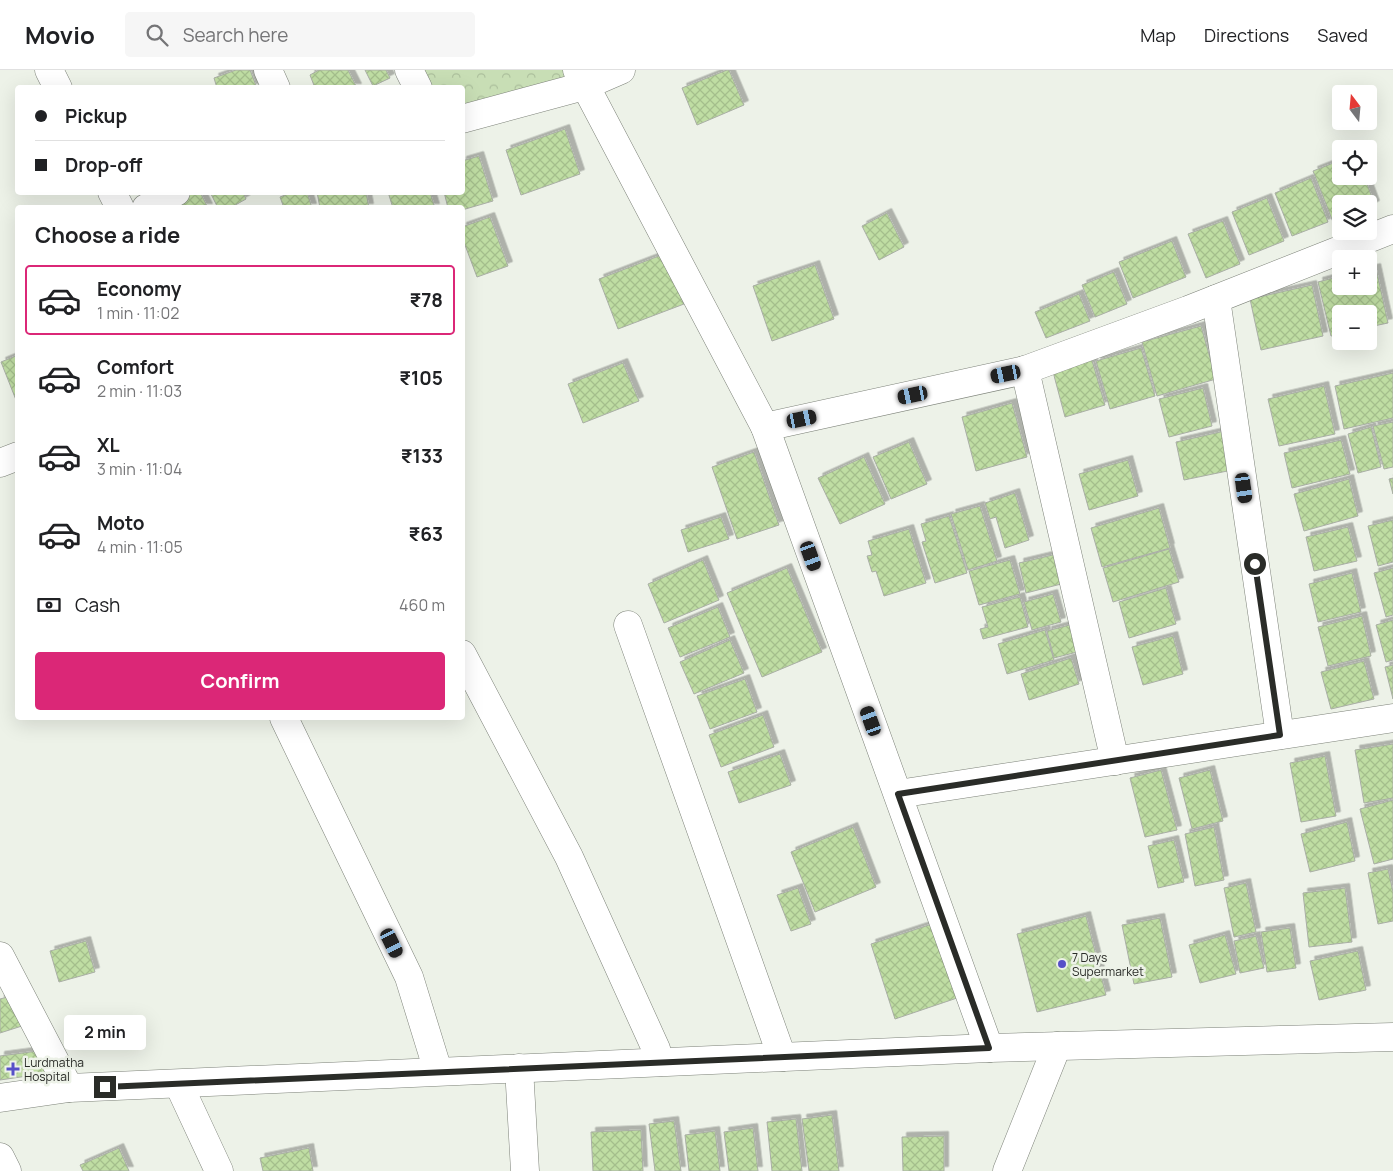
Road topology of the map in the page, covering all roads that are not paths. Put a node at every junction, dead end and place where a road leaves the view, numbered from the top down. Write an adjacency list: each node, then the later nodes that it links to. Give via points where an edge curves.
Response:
1 (49, 70): 6 (street)
2 (268, 70): 7 (street)
3 (409, 70): 8 (street)
4 (621, 70): 5 (street)
5 (581, 78): 9 (street); 15 (street)
6 (56, 85)
7 (275, 85)
8 (416, 85)
9 (465, 118)
10 (170, 195): 11 (street)
11 (152, 205)
12 (1393, 229): 13 (street)
13 (1216, 299): 14 (street); 22 (street)
14 (1024, 370): 15 (street); 23 (street)
15 (765, 427): 24 (street)
16 (15, 457): 17 (street)
17 (0, 463)
18 (628, 625): 29 (street)
19 (465, 660): 30 (street, via 569,857)
20 (1393, 718): 22 (street)
21 (285, 720): 32 (street, via 408,977)
22 (1280, 735): 23 (street)
23 (1115, 761): 24 (street)
24 (898, 794): 28 (street)
25 (0, 956): 34 (street)
26 (1393, 1037): 27 (street)
27 (1057, 1046): 28 (street); 40 (street)
28 (989, 1048): 29 (street)
29 (782, 1057): 30 (street)
30 (660, 1062): 31 (street)
31 (519, 1068): 32 (street); 39 (street)
32 (438, 1072): 33 (street)
33 (179, 1085): 34 (street); 38 (street)
34 (69, 1088): 35 (street)
35 (0, 1098)
36 (0, 1157): 37 (street)
37 (7, 1171)
38 (219, 1171)
39 (525, 1171)
40 (1007, 1171)

